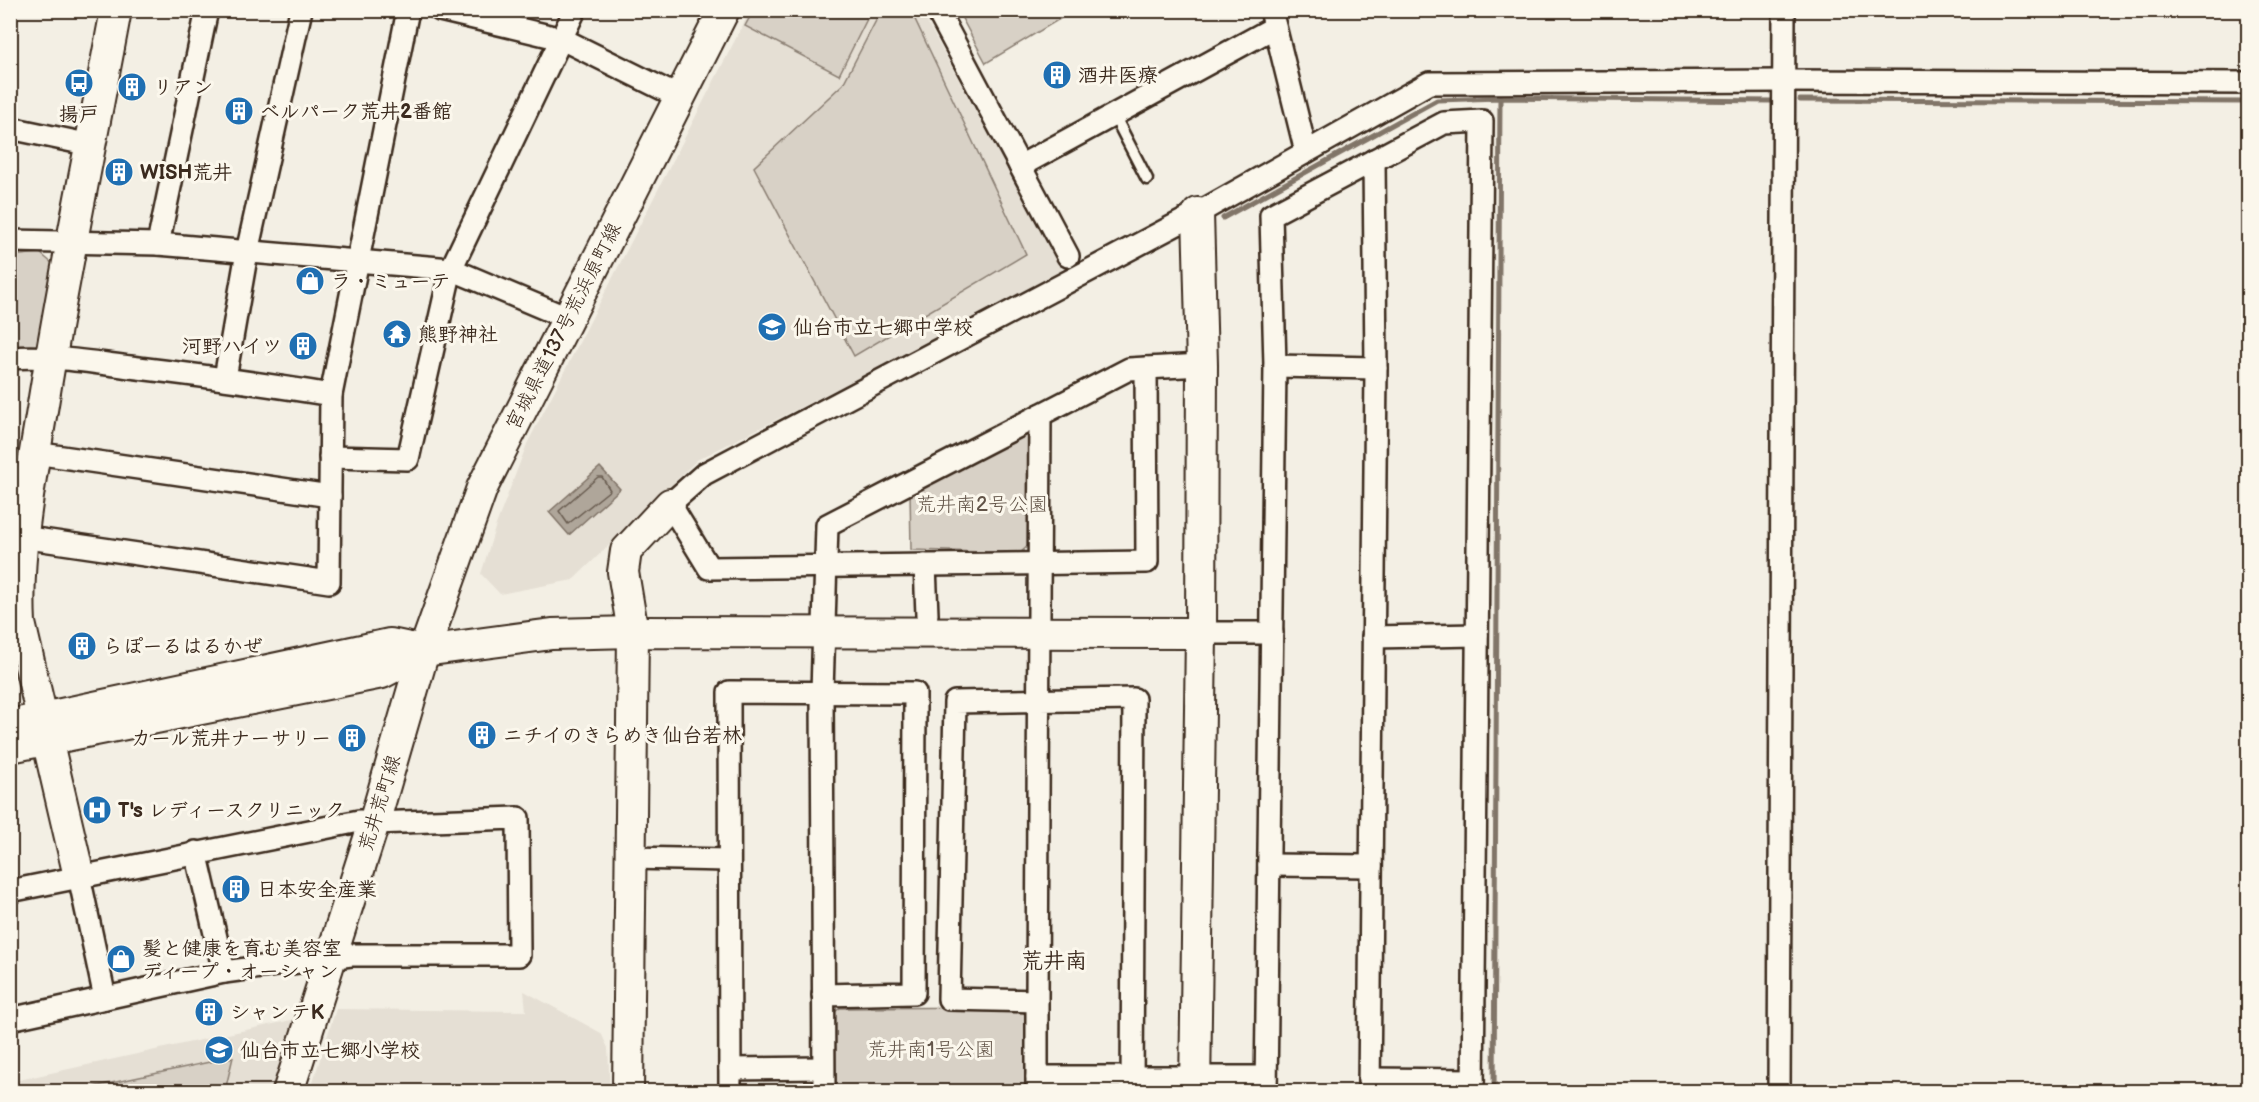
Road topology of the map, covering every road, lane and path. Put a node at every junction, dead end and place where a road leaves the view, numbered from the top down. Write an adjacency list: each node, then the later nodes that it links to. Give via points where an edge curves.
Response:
1 (116, 10): 17 (street)
2 (207, 10): 25 (street)
3 (301, 10): 26 (street)
4 (408, 10): 28 (street)
5 (440, 10): 11 (street)
6 (575, 10): 11 (street)
7 (724, 10): 14 (street, 宮城県道137号荒浜原町線)
8 (937, 10): 20 (street)
9 (1784, 10): 12 (street)
10 (1273, 19): 15 (street); 18 (street)
11 (562, 39): 14 (street); 29 (street)
12 (1783, 81): 13 (street); 18 (street, via 1429,83); 89 (street)
13 (2248, 83)
14 (679, 97): 30 (street, 宮城県道137号荒浜原町線)
15 (1114, 115): 20 (street); 21 (lane)
16 (10, 128): 17 (street)
17 (91, 145): 24 (street)
18 (1306, 152): 22 (street)
19 (1374, 160): 34 (street, via 1271,215); 36 (street); 55 (street, via 1444,123 1482,121)
20 (1020, 166): 27 (street)
21 (1147, 179)
22 (1198, 213): 33 (street); 43 (street, via 704,474)
23 (10, 241): 24 (street)
24 (71, 242): 25 (street); 32 (street)
25 (158, 244): 26 (street)
26 (247, 252): 28 (street); 37 (street)
27 (1068, 256)
28 (357, 261): 29 (street); 38 (street)
29 (451, 269): 30 (street); 41 (street, via 408,459)
30 (567, 318): 57 (street, 宮城県道137号荒浜原町線, via 482,488)
31 (10, 358): 32 (street)
32 (51, 358): 37 (street); 40 (street)
33 (1202, 365): 35 (street); 53 (street)
34 (1275, 366): 36 (street); 54 (street)
35 (1146, 368): 39 (street, via 1129,369); 45 (street, via 1147,562)
36 (1376, 368): 56 (street)
37 (225, 378): 38 (street)
38 (331, 395): 41 (street)
39 (1040, 415): 45 (street); 47 (street, via 827,525)
40 (35, 453): 42 (street); 44 (street)
41 (330, 457): 42 (street)
42 (330, 496): 44 (street, via 329,582)
43 (670, 504): 47 (street, via 709,568); 51 (street, via 626,551 623,572)
44 (21, 537): 48 (street)
45 (1040, 564): 46 (street); 52 (street)
46 (926, 565): 47 (street); 49 (street)
47 (827, 566): 50 (street)
48 (14, 585): 61 (street)
49 (927, 615)
50 (824, 631): 51 (street); 52 (street); 58 (street)
51 (633, 632): 57 (street, via 552,634); 65 (street)
52 (1040, 633): 53 (street); 59 (street)
53 (1202, 633): 54 (street); 81 (street)
54 (1272, 633): 67 (street)
55 (1477, 635): 56 (street); 84 (street)
56 (1373, 637): 68 (street)
57 (424, 651): 61 (street, via 382,673); 63 (street, 荒井荒町線)
58 (822, 692): 66 (street, via 729,692); 73 (street); 73 (street, via 915,693 914,993)
59 (1040, 701): 75 (street); 75 (street, via 955,702 949,999); 80 (street, via 1134,699)
60 (10, 724): 61 (street)
61 (46, 729): 62 (street); 69 (street)
62 (10, 747)
63 (374, 823): 64 (street, via 359,820); 71 (street, 荒井荒町線); 71 (street, via 518,818 519,955)
64 (196, 852): 69 (street); 72 (street)
65 (630, 858): 66 (street); 86 (street)
66 (728, 860): 78 (street)
67 (1269, 865): 68 (street); 82 (street)
68 (1371, 866): 83 (street)
69 (79, 876): 70 (street); 74 (street)
70 (10, 891)
71 (331, 958): 72 (street); 85 (street, 荒井荒町線)
72 (224, 972): 74 (street)
73 (823, 995): 77 (street)
74 (105, 998): 76 (street)
75 (1037, 1001): 79 (street)
76 (10, 1019)
77 (823, 1068): 78 (street); 88 (street)
78 (730, 1069): 87 (street)
79 (1037, 1084): 80 (street)
80 (1133, 1084): 81 (street)
81 (1195, 1084): 82 (street)
82 (1266, 1084)
83 (1369, 1085): 84 (street)
84 (1473, 1086)
85 (288, 1092)
86 (628, 1092)
87 (730, 1092)
88 (824, 1092)
89 (1779, 1092)

